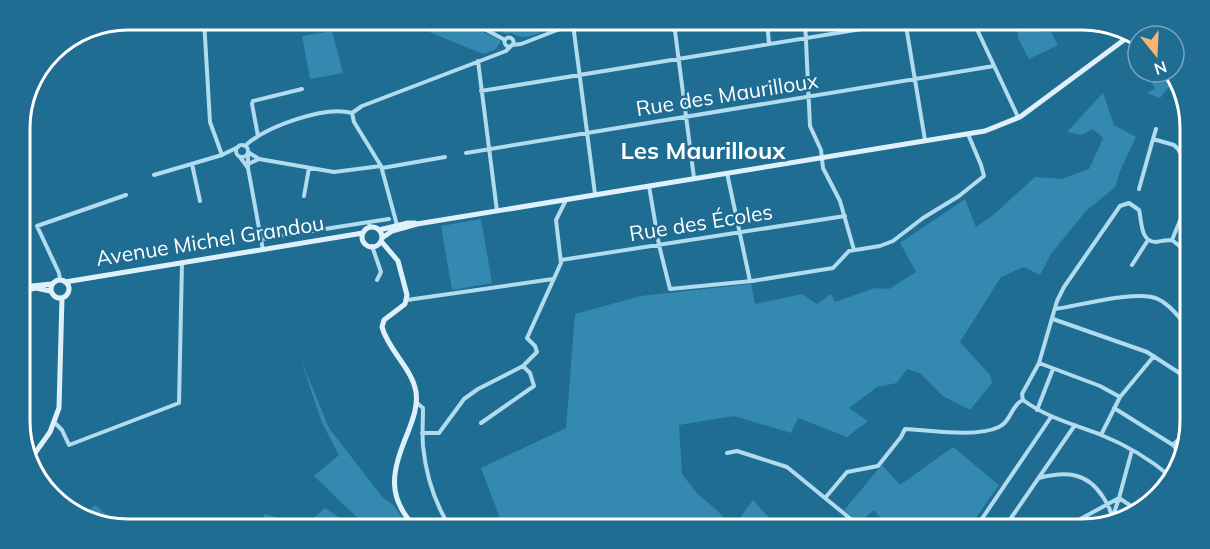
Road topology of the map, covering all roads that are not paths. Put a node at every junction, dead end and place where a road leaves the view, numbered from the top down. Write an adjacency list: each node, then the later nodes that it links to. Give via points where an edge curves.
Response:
1 (205, 30): 39 (street, via 210,122)
2 (486, 30): 13 (street)
3 (558, 30): 13 (street, via 526,43)
4 (574, 30): 18 (street)
5 (673, 30): 15 (street)
6 (806, 30): 11 (street)
7 (851, 30): 11 (street)
8 (907, 30): 19 (street)
9 (977, 30): 17 (street)
10 (768, 32): 14 (street)
11 (807, 38): 14 (street); 22 (street)
12 (1125, 39): 25 (main road)
13 (510, 43): 16 (street, via 503,52)
14 (769, 44): 15 (street)
15 (678, 59): 18 (street); 24 (street)
16 (478, 62): 21 (street); 23 (street)
17 (994, 66): 19 (street, Rue des Maurilloux); 25 (street)
18 (580, 75): 21 (street); 27 (street)
19 (915, 79): 22 (street, Rue des Maurilloux); 31 (street)
20 (302, 89): 29 (street, via 253,101)
21 (481, 91): 34 (street)
22 (808, 97): 24 (street, Rue des Maurilloux); 41 (street, via 810,126)
23 (352, 113): 29 (street, via 302,117); 45 (street)
24 (686, 117): 27 (street, Rue des Maurilloux); 49 (street)
25 (1018, 118): 28 (main road)
26 (1156, 129): 30 (street)
27 (587, 133): 34 (street, Rue des Maurilloux); 53 (street)
28 (968, 134): 31 (main road); 77 (street, via 984,176 894,241)
29 (258, 136): 32 (street)
30 (1153, 139): 35 (street, via 1174,145); 51 (street)
31 (925, 140): 41 (main road)
32 (245, 146): 33 (street); 36 (street)
33 (238, 147): 38 (street); 39 (street)
34 (489, 149): 37 (street, Rue des Maurilloux); 57 (street)
35 (1180, 152)
36 (248, 153): 38 (street, via 243,157); 42 (street); 44 (street)
37 (466, 153)
38 (238, 154): 39 (street); 44 (street)
39 (222, 155): 43 (street)
40 (445, 157): 45 (street)
41 (822, 157): 47 (main road); 59 (street, via 823,168)
42 (259, 159): 44 (street); 46 (street)
43 (192, 164): 48 (street); 56 (street)
44 (248, 166): 70 (street)
45 (382, 167): 46 (street, via 334,172); 58 (street)
46 (309, 168): 54 (street)
47 (727, 173): 49 (main road); 67 (street)
48 (154, 175)
49 (694, 178): 50 (main road)
50 (648, 186): 53 (main road); 74 (street)
51 (1139, 189)
52 (126, 195): 84 (street, via 37,226)
53 (595, 195): 55 (main road)
54 (304, 196)
55 (566, 199): 57 (main road); 78 (street, via 556,220)
56 (200, 201)
57 (497, 211): 62 (main road)
58 (395, 216): 64 (street); 65 (street)
59 (845, 216): 67 (street, Rue des Écoles); 77 (street)
60 (389, 219): 63 (street)
61 (1180, 220): 72 (street)
62 (417, 224): 64 (main road); 68 (main road)
63 (369, 225): 66 (main road); 69 (main road); 70 (street)
64 (397, 225): 65 (main road); 68 (street)
65 (390, 226): 66 (main road)
66 (379, 230): 73 (main road)
67 (740, 233): 74 (street, Rue des Écoles); 85 (street)
68 (388, 234): 73 (main road)
69 (363, 237): 73 (main road); 76 (main road, Avenue Michel Grandou)
70 (262, 239): 76 (street)
71 (1148, 240): 72 (street); 80 (street); 93 (street, via 1142,231 1139,210 1129,203 1120,206 1064,287)
72 (1172, 240): 75 (street)
73 (378, 243): 83 (street, via 381,272); 92 (main road, via 398,261)
74 (659, 245): 78 (street, Rue des Écoles); 85 (street, via 670,289)
75 (1180, 246)
76 (263, 250): 79 (main road, Avenue Michel Grandou)
77 (854, 250): 85 (street, via 833,268)
78 (561, 260): 82 (street)
79 (182, 263): 81 (main road, Avenue Michel Grandou); 107 (street, via 179,403 69,445)
80 (1132, 265)
81 (86, 277): 84 (main road, Avenue Michel Grandou); 89 (main road, Avenue Michel Grandou)
82 (554, 279): 92 (street); 98 (street, via 528,335 537,352)
83 (377, 280)
84 (63, 281): 86 (main road); 89 (main road)
85 (750, 281)
86 (52, 284): 87 (main road); 90 (main road)
87 (30, 288)
88 (30, 288): 90 (main road)
89 (69, 289): 91 (main road)
90 (50, 291): 91 (main road)
91 (62, 298): 107 (main road, via 59,408)
92 (407, 300): 103 (main road, via 384,320 382,327 412,381)
93 (1055, 309): 94 (street, via 1148,296 1159,299); 95 (street)
94 (1180, 318)
95 (1053, 319): 96 (street); 97 (street)
96 (1154, 356): 100 (street); 101 (street)
97 (1039, 363): 99 (street); 102 (street)
98 (523, 366): 108 (street, via 534,386); 110 (street, via 464,399 439,433)
99 (1053, 369): 101 (street); 105 (street)
100 (1180, 373)
101 (1119, 397): 104 (street)
102 (1023, 399): 105 (street); 120 (street, via 1001,426 970,433 904,429 878,466 847,472)
103 (417, 403): 110 (street, via 423,408); 126 (main road, via 394,479 396,496)
104 (1114, 408): 111 (street); 113 (street)
105 (1037, 410): 106 (street)
106 (1051, 417): 109 (street); 129 (street)
107 (54, 422): 116 (main road)
108 (481, 423)
109 (1075, 425): 111 (street); 119 (street)
110 (422, 433): 127 (street, via 433,495)
111 (1101, 435): 115 (street)
112 (1178, 440): 113 (street)
113 (1173, 445): 114 (street)
114 (1176, 448)
115 (1132, 450): 118 (street); 121 (street)
116 (35, 453)
117 (728, 453): 120 (street, via 737,451 787,467)
118 (1165, 473)
119 (1038, 478): 122 (street, via 1052,474 1078,476 1090,481); 130 (street)
120 (825, 498): 128 (street)
121 (1119, 498): 122 (street); 123 (street); 124 (street)
122 (1108, 505): 125 (street); 131 (street)
123 (1131, 506)
124 (1113, 514)
125 (1111, 515)
126 (409, 519)
127 (444, 519)
128 (851, 519)
129 (982, 519)
130 (1010, 519)
131 (1081, 519)

